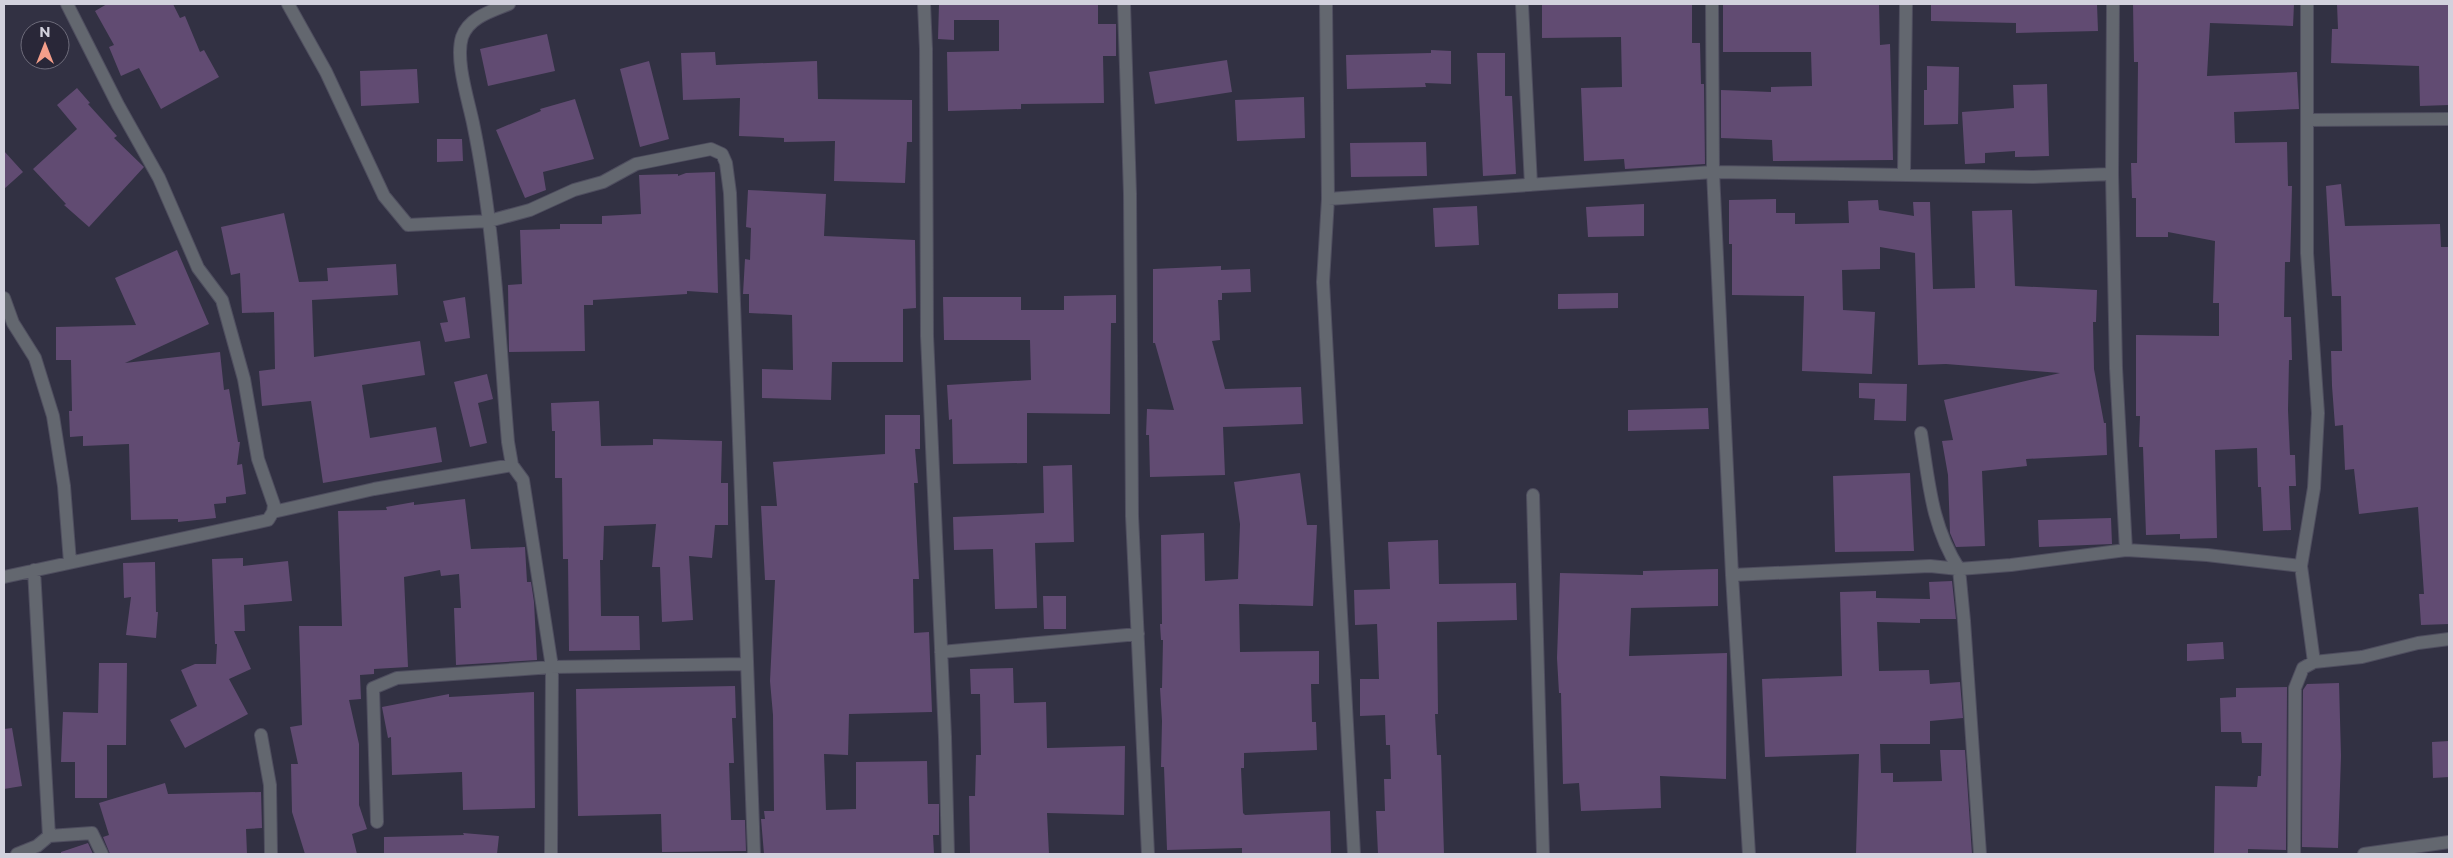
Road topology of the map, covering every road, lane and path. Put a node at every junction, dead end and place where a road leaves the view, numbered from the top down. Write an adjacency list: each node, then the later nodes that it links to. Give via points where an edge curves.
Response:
1 (67, 4): 24 (street, via 118,106 159,178 198,268 222,300 244,379 258,460 274,505)
2 (288, 4): 19 (street, via 326,72 384,196 408,225)
3 (510, 4): 19 (street, via 483,15 467,26 460,58 479,150)
4 (924, 4): 34 (street, via 927,336)
5 (1124, 4): 32 (street, via 1130,194 1132,516)
6 (1326, 4): 18 (street)
7 (1522, 4): 17 (street)
8 (1712, 4): 14 (street)
9 (1906, 4): 15 (street)
10 (2113, 4): 16 (street)
11 (2308, 4): 13 (street)
12 (2449, 119): 13 (street)
13 (2308, 120): 27 (street, via 2308,253 2318,413 2314,488)
14 (1713, 172): 15 (street); 17 (street); 30 (street)
15 (1904, 174): 16 (street, via 2024,177)
16 (2112, 174): 25 (street, via 2116,368)
17 (1531, 185): 18 (street)
18 (1328, 200): 49 (street, via 1324,282)
19 (489, 221): 22 (street); 36 (street, via 530,210 574,190 603,182 636,164 711,150 722,154 730,193)
20 (4, 298): 26 (street, via 13,323 35,358 53,416 64,486)
21 (1920, 432): 28 (street, via 1937,525)
22 (512, 465): 24 (street, via 374,489); 37 (street, via 523,480)
23 (1533, 495): 50 (street)
24 (273, 512): 26 (street, via 268,520)
25 (2126, 550): 27 (street); 28 (street)
26 (70, 562): 29 (street)
27 (2301, 566): 35 (street)
28 (1958, 569): 30 (street, via 1930,566); 52 (street)
29 (34, 570): 31 (street); 40 (street)
30 (1732, 575): 51 (street)
31 (4, 577)
32 (1138, 634): 34 (street); 48 (street)
33 (2449, 640): 35 (street)
34 (941, 652): 47 (street)
35 (2314, 662): 53 (street, via 2303,668 2295,688)
36 (747, 664): 37 (street); 46 (street)
37 (552, 667): 39 (street, via 398,678 373,688); 45 (street)
38 (262, 735): 44 (street, via 270,785)
39 (377, 822)
40 (49, 836): 42 (street, via 37,846); 43 (street, via 92,833)
41 (2449, 842): 54 (street)
42 (17, 854)
43 (102, 854)
44 (271, 854)
45 (551, 854)
46 (754, 854)
47 (948, 854)
48 (1148, 854)
49 (1354, 854)
50 (1543, 854)
51 (1749, 854)
52 (1980, 854)
53 (2294, 854)
54 (2364, 854)

